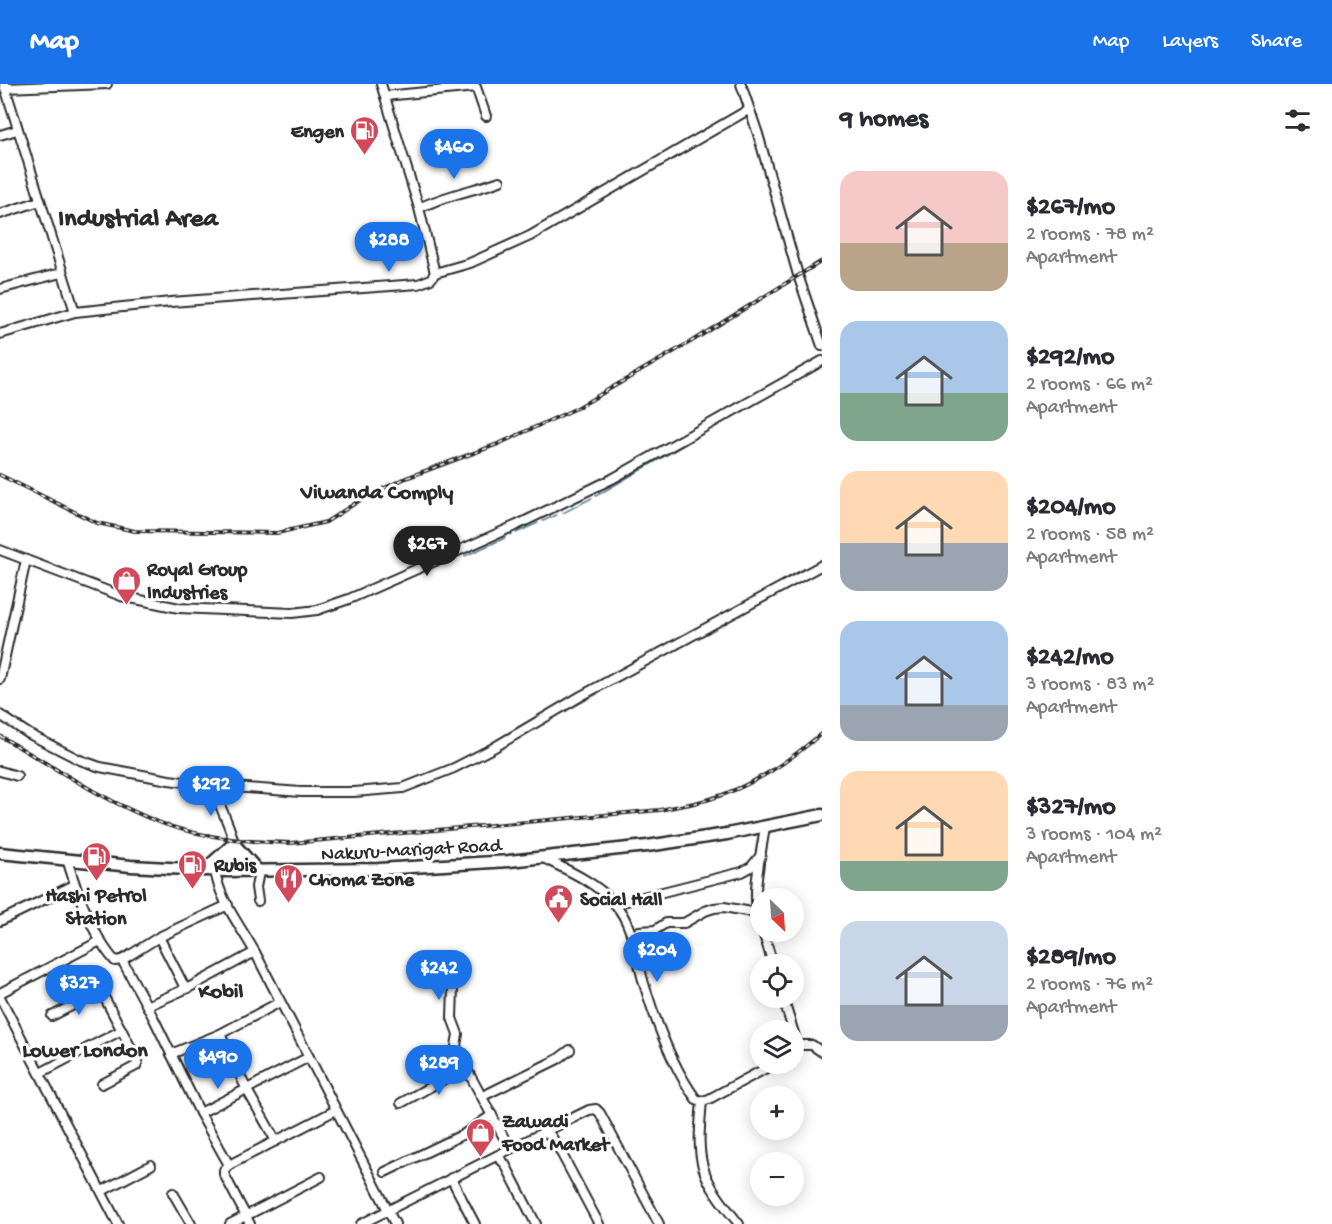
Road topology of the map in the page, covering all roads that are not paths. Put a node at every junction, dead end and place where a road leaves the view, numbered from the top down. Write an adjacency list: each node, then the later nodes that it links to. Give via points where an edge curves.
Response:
1 (107, 84): 4 (street)
2 (381, 84): 5 (street)
3 (741, 84): 6 (street)
4 (5, 86): 8 (street)
5 (385, 96): 7 (street, via 476,87); 12 (street)
6 (748, 111): 15 (street, via 530,236 470,264); 19 (street)
7 (486, 116)
8 (17, 130): 9 (street); 11 (street)
9 (0, 135)
10 (500, 182): 12 (street, via 454,193)
11 (40, 201): 13 (street); 14 (street)
12 (419, 208): 15 (street)
13 (0, 214)
14 (61, 273): 16 (street); 17 (street)
15 (435, 273): 17 (street, via 418,284)
16 (0, 289)
17 (75, 312): 18 (street)
18 (0, 334)
19 (822, 346)
20 (822, 361): 22 (street, via 612,479 517,525 317,610 292,613 179,608 120,596)
21 (0, 550): 22 (street)
22 (26, 560): 24 (street)
23 (822, 565): 28 (street, via 493,748 418,783 395,789 328,793)
24 (0, 679)
25 (0, 715): 28 (street, via 28,734 100,767)
26 (0, 771): 27 (street)
27 (17, 776)
28 (211, 785): 31 (street)
29 (822, 815): 30 (main road, Nakuru-Marigat Road)
30 (765, 826): 33 (street); 34 (main road, Nakuru-Marigat Road, via 647,846)
31 (234, 844): 36 (main road); 36 (street); 37 (street); 38 (main road)
32 (0, 853): 35 (main road, Nakuru-Marigat Road)
33 (761, 855): 40 (street); 42 (street, via 742,872)
34 (541, 857): 38 (main road, Nakuru-Marigat Road, via 380,869); 42 (street, via 590,883)
35 (67, 859): 36 (main road, Nakuru-Marigat Road); 39 (street)
36 (215, 870): 37 (main road, Nakuru-Marigat Road); 43 (street)
37 (238, 871): 38 (main road, Nakuru-Marigat Road)
38 (259, 872): 41 (street)
39 (74, 885): 45 (street); 48 (street)
40 (756, 888)
41 (258, 901)
42 (615, 904): 47 (street)
43 (228, 905): 46 (street); 49 (street)
44 (750, 912): 47 (street, via 714,908 684,923 666,923)
45 (0, 921)
46 (159, 937): 50 (street); 52 (street)
47 (632, 937): 71 (street, via 646,991 662,1031 693,1095)
48 (100, 941): 50 (street, via 115,961); 53 (street)
49 (255, 952): 52 (street); 54 (street)
50 (122, 960): 55 (street)
51 (451, 966): 65 (street, via 452,1018 459,1038 456,1046)
52 (185, 988): 55 (street)
53 (0, 995): 66 (street)
54 (280, 1002): 58 (street); 64 (street)
55 (147, 1006): 63 (street)
56 (52, 1016): 57 (street, via 98,994 104,995)
57 (122, 1030): 66 (street); 68 (street, via 138,1063)
58 (220, 1034): 63 (street); 69 (street)
59 (804, 1046): 62 (street, via 812,1045)
60 (822, 1047): 62 (street)
61 (570, 1050): 70 (street)
62 (822, 1052)
63 (171, 1054): 74 (street)
64 (309, 1057): 69 (street); 73 (street)
65 (466, 1067): 70 (street); 72 (street)
66 (40, 1073): 85 (street)
67 (755, 1074): 71 (street)
68 (102, 1084)
69 (247, 1090): 74 (street); 77 (street)
70 (483, 1096): 75 (street)
71 (702, 1101): 99 (street, via 703,1170 715,1195)
72 (401, 1103)
73 (336, 1110): 77 (street); 87 (street)
74 (200, 1113): 81 (street)
75 (492, 1116): 78 (street); 82 (street)
76 (544, 1132): 78 (street); 97 (street, via 558,1147); 98 (street, via 596,1109)
77 (276, 1140): 81 (street)
78 (510, 1149): 79 (street)
79 (497, 1156): 84 (street); 96 (street)
80 (151, 1165): 85 (street)
81 (229, 1165): 88 (street, via 224,1174)
82 (385, 1172)
83 (321, 1178): 88 (street)
84 (451, 1178): 87 (street); 95 (street)
85 (102, 1191): 89 (street)
86 (173, 1193): 90 (street)
87 (388, 1210): 93 (street); 94 (street)
88 (246, 1216): 91 (street); 92 (street)
89 (118, 1224)
90 (190, 1224)
91 (230, 1224)
92 (250, 1224)
93 (361, 1224)
94 (395, 1224)
95 (475, 1224)
96 (536, 1224)
97 (598, 1224)
98 (659, 1224)
99 (739, 1224)

